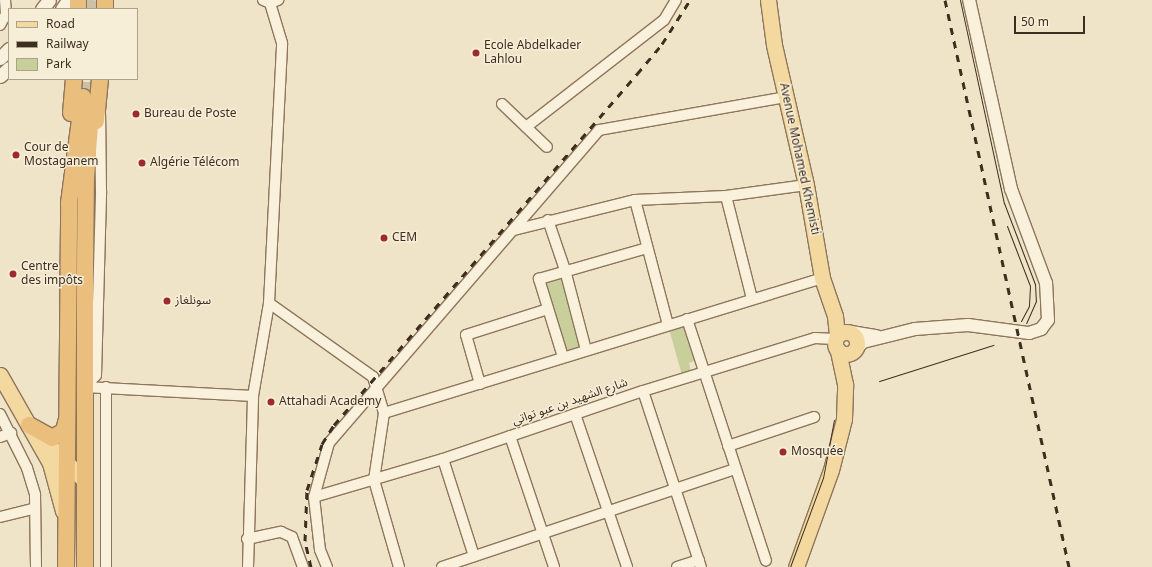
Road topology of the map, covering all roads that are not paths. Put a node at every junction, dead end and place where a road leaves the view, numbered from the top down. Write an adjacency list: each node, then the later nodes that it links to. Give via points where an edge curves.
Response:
1 (5, 0): 8 (street, via 6,14)
2 (49, 0): 7 (main road)
3 (676, 0): 18 (street, via 664,20)
4 (768, 0): 15 (main road, Avenue Mohamed Khemisti, via 774,45)
5 (969, 0): 34 (street, via 1012,189 1046,283 1048,320 1041,329 1029,333 968,325 915,329)
6 (270, 1): 30 (street, via 282,43)
7 (43, 8)
8 (0, 25)
9 (8, 50): 10 (main road)
10 (0, 58)
11 (8, 69): 12 (main road)
12 (0, 76)
13 (74, 80): 23 (highway, via 69,143)
14 (100, 80): 16 (highway)
15 (786, 97): 20 (main road, Avenue Mohamed Khemisti); 25 (street, via 599,130)
16 (90, 99): 23 (highway); 40 (highway, via 86,178); 40 (street, via 101,191 96,375)
17 (502, 104): 18 (street)
18 (526, 127): 19 (street)
19 (547, 147)
20 (806, 184): 21 (street); 28 (main road, Avenue Mohamed Khemisti)
21 (726, 196): 22 (street); 29 (street)
22 (634, 200): 24 (street); 26 (street)
23 (69, 203): 49 (highway)
24 (548, 220): 25 (street); 27 (street)
25 (514, 230): 42 (street)
26 (647, 248): 27 (street); 33 (street)
27 (565, 270): 31 (street, via 539,279); 35 (street)
28 (822, 278): 29 (street); 34 (main road, Avenue Mohamed Khemisti)
29 (752, 299): 32 (street)
30 (269, 303): 42 (street, via 373,377); 44 (street)
31 (548, 309): 36 (street); 39 (street, via 466,334)
32 (687, 319): 33 (street); 37 (street)
33 (668, 325): 35 (street)
34 (844, 345): 37 (street, شارع الشهيد بن عبو تواتي, via 815,338); 83 (main road, via 844,419 831,470)
35 (586, 350): 36 (street)
36 (563, 357): 39 (street)
37 (703, 373): 43 (street, شارع الشهيد بن عبو تواتي); 54 (street)
38 (0, 375): 50 (main road)
39 (480, 384): 45 (street)
40 (85, 387): 41 (street); 59 (highway)
41 (106, 387): 44 (street); 74 (street)
42 (375, 388): 45 (street); 61 (street, via 329,443)
43 (643, 391): 47 (street, شارع الشهيد بن عبو تواتي); 60 (street)
44 (253, 396): 67 (street)
45 (384, 413): 58 (street)
46 (0, 414): 51 (street)
47 (575, 414): 53 (street, شارع الشهيد بن عبو تواتي); 63 (street)
48 (814, 416): 54 (street)
49 (67, 420): 50 (highway, via 64,432 52,438); 56 (highway)
50 (29, 425): 56 (main road); 65 (main road, via 50,463)
51 (11, 433): 52 (street); 62 (street, via 27,468 35,495)
52 (0, 436)
53 (510, 436): 55 (street, شارع الشهيد بن عبو تواتي); 66 (street)
54 (728, 446): 57 (street)
55 (443, 460): 58 (street, شارع الشهيد بن عبو تواتي); 68 (street)
56 (65, 462): 59 (main road); 65 (highway)
57 (735, 469): 60 (street); 69 (street)
58 (374, 480): 61 (street, شارع الشهيد بن عبو تواتي); 78 (street)
59 (85, 481): 73 (highway)
60 (676, 490): 63 (street); 70 (street)
61 (314, 497): 77 (street, via 320,550)
62 (35, 508): 64 (street); 71 (street)
63 (608, 513): 66 (street); 81 (street)
64 (0, 517)
65 (65, 522): 72 (highway)
66 (543, 534): 68 (street); 80 (street)
67 (247, 539): 75 (street); 76 (street, via 281,532 292,537)
68 (474, 556): 79 (street)
69 (766, 560)
70 (700, 564): 82 (street)
71 (36, 567)
72 (66, 567)
73 (85, 567)
74 (106, 567)
75 (248, 567)
76 (303, 567)
77 (327, 567)
78 (399, 567)
79 (442, 567)
80 (554, 567)
81 (627, 567)
82 (677, 567)
83 (796, 567)

